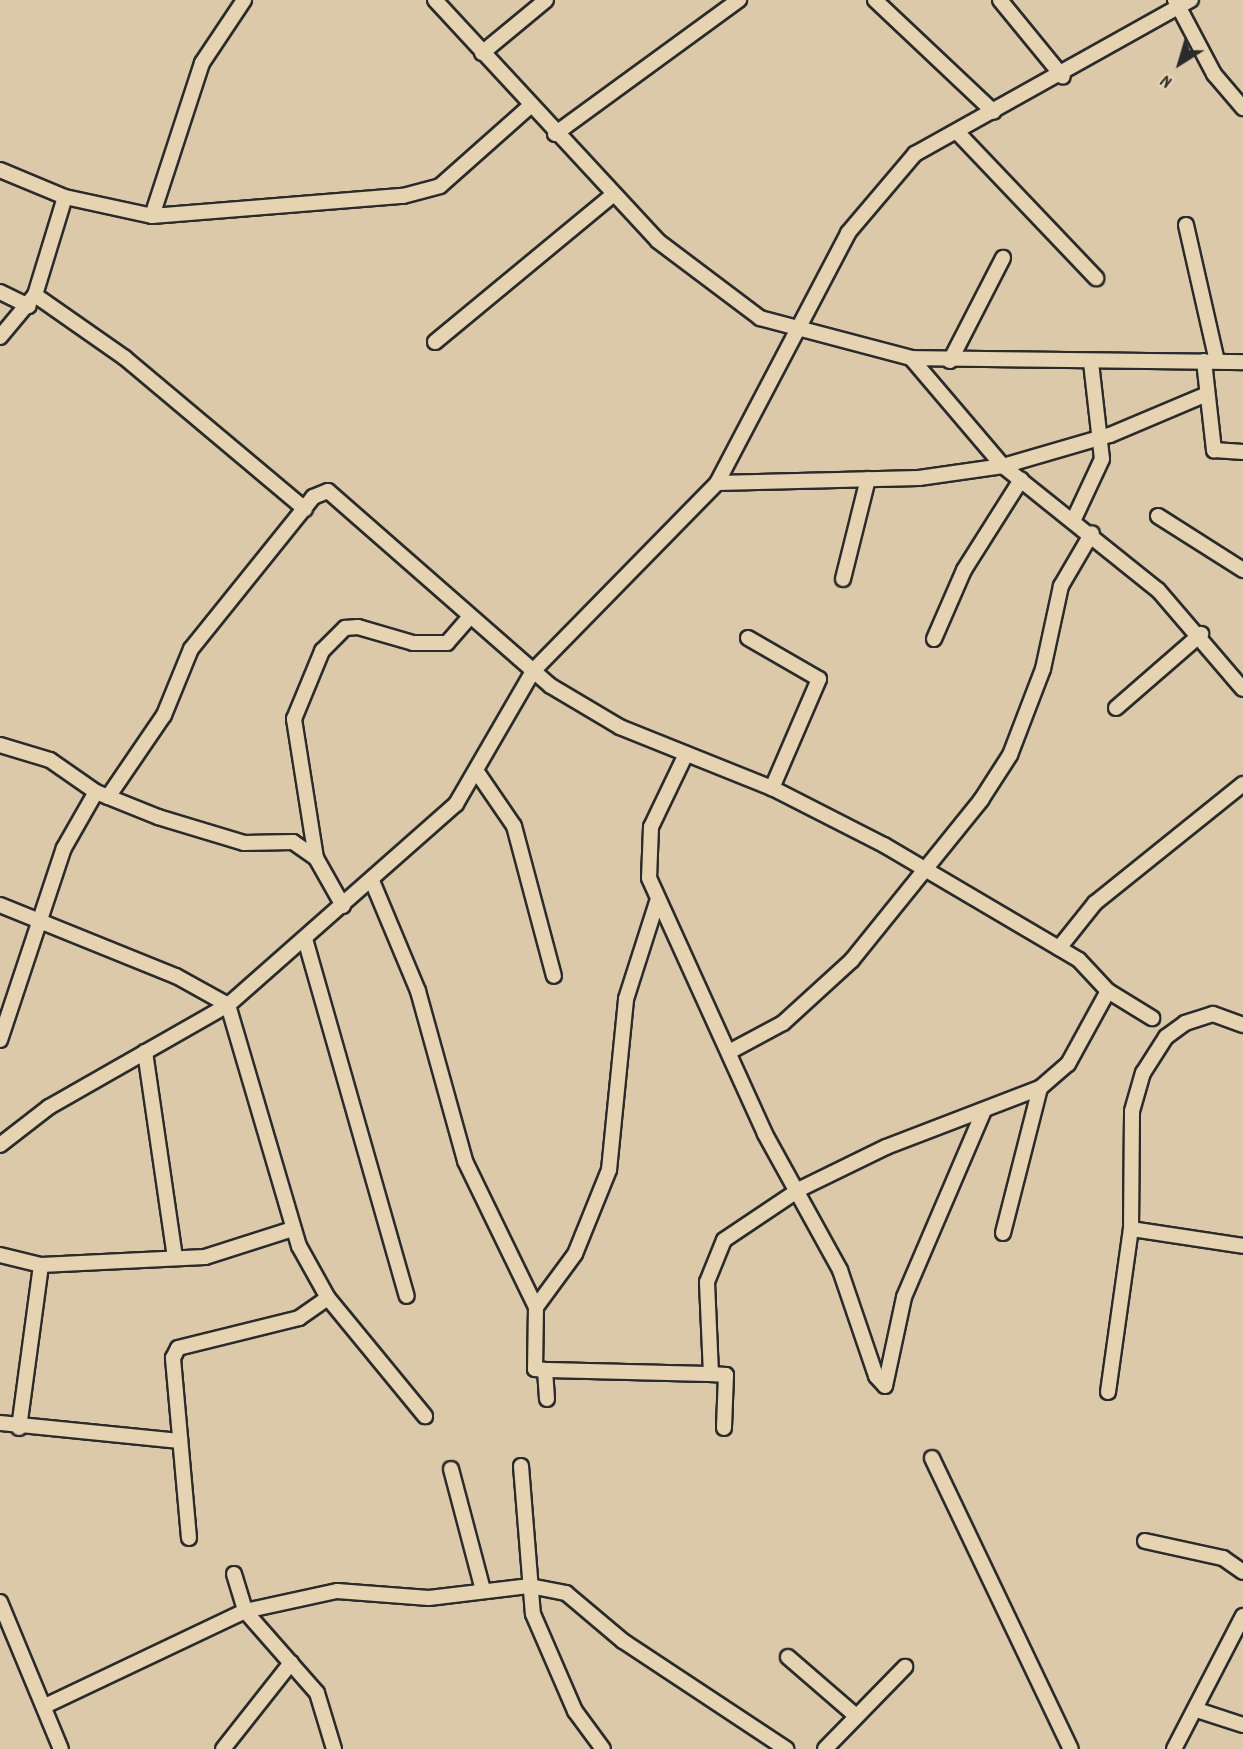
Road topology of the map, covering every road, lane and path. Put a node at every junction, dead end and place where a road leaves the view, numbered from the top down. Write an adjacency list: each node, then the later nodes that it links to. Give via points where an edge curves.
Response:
1 (244, 0): 18 (street, via 202,63)
2 (435, 0): 8 (street)
3 (546, 0): 8 (street)
4 (739, 0): 14 (street)
5 (875, 0): 12 (street)
6 (1000, 0): 9 (street)
7 (1182, 2): 9 (street); 11 (street, via 1214,74)
8 (482, 53): 10 (street)
9 (1063, 77): 12 (street)
10 (529, 107): 14 (street); 18 (street, via 440,186 403,196)
11 (1243, 108)
12 (994, 112): 13 (street)
13 (957, 132): 21 (street); 24 (street, via 915,154 881,187)
14 (555, 134): 16 (street)
15 (0, 170): 17 (street)
16 (614, 194): 24 (street, via 658,241 725,295); 26 (street)
17 (65, 197): 18 (street); 23 (street)
18 (152, 216)
19 (1186, 225): 29 (street)
20 (1003, 258): 28 (street)
21 (1096, 278)
22 (0, 292): 23 (street)
23 (32, 300): 25 (street); 39 (street, via 125,358)
24 (792, 331): 27 (street); 38 (street)
25 (0, 337)
26 (435, 342)
27 (911, 358): 28 (street); 35 (street)
28 (950, 360): 31 (street)
29 (1210, 361): 30 (street); 31 (street); 32 (street)
30 (1243, 362)
31 (1091, 363): 33 (street)
32 (1207, 394): 33 (street); 34 (street, via 1214,450)
33 (1101, 438): 35 (street); 41 (street, via 1100,470)
34 (1243, 452)
35 (1003, 466): 36 (street); 37 (street)
36 (868, 480): 38 (street); 44 (street)
37 (1021, 480): 41 (street); 48 (street, via 964,570)
38 (717, 483): 49 (street)
39 (305, 509): 45 (street, via 313,497 328,491 341,496); 57 (street, via 191,649 164,715)
40 (1158, 516): 43 (street)
41 (1074, 519): 42 (street)
42 (1092, 533): 46 (street); 59 (street, via 1061,586 1043,669 1010,755)
43 (1243, 570)
44 (843, 579)
45 (468, 619): 49 (street); 58 (street, via 447,643 413,643 358,627 345,628 322,651 294,719)
46 (1202, 634): 50 (street); 51 (street)
47 (748, 638): 56 (street, via 819,679)
48 (933, 639)
49 (534, 671): 53 (street, via 620,727); 54 (street)
50 (1243, 689)
51 (1116, 708)
52 (0, 745): 57 (street, via 50,760)
53 (686, 754): 56 (street); 61 (street, via 651,827 646,858)
54 (477, 772): 60 (street, via 456,804); 67 (street, via 514,827)
55 (1243, 784): 66 (street, via 1095,903)
56 (772, 788): 59 (street)
57 (102, 794): 58 (street, via 244,843 293,842); 64 (street, via 64,848)
58 (316, 858): 63 (street)
59 (928, 871): 66 (street); 74 (street, via 802,1008)
60 (372, 881): 63 (street); 88 (street, via 418,991 465,1161)
61 (657, 902): 74 (street); 88 (street, via 626,999 609,1170 575,1254)
62 (0, 905): 64 (street)
63 (343, 906): 65 (street)
64 (38, 923): 69 (street, via 176,976); 72 (street)
65 (305, 939): 69 (street); 86 (street)
66 (1059, 948): 68 (street, via 1098,975)
67 (554, 976)
68 (1108, 991): 70 (street); 75 (street, via 1068,1064)
69 (228, 1005): 73 (street); 79 (street)
70 (1152, 1018)
71 (1243, 1025): 80 (street, via 1213,1014 1185,1023 1166,1037 1143,1073 1132,1111)
72 (0, 1040)
73 (145, 1052): 77 (street, via 49,1107); 84 (street)
74 (729, 1052): 78 (street, via 765,1134)
75 (1040, 1088): 76 (street); 81 (street)
76 (984, 1110): 78 (street, via 886,1147); 78 (street, via 904,1297 885,1386 876,1376 841,1270)
77 (0, 1145)
78 (800, 1189): 90 (street, via 738,1227 711,1260)
79 (293, 1228): 84 (street, via 241,1250); 87 (street)
80 (1131, 1229): 82 (street); 91 (street)
81 (1003, 1233)
82 (1243, 1246)
83 (0, 1255): 85 (street)
84 (175, 1258): 85 (street)
85 (41, 1265): 95 (street)
86 (407, 1296)
87 (328, 1298): 93 (street); 97 (street, via 299,1318 178,1348 173,1358)
88 (536, 1307): 89 (street, via 535,1369)
89 (545, 1370): 90 (street); 92 (street)
90 (711, 1374): 96 (street, via 726,1375)
91 (1108, 1392)
92 (547, 1399)
93 (425, 1416)
94 (0, 1423): 95 (street)
95 (19, 1428): 97 (street)
96 (724, 1428)
97 (180, 1441): 101 (street)
98 (932, 1458): 123 (street)
99 (521, 1466): 105 (street)
100 (451, 1469): 106 (street)
101 (189, 1538)
102 (1145, 1541): 103 (street, via 1223,1558)
103 (1243, 1572)
104 (234, 1574): 108 (street)
105 (530, 1586): 106 (street); 120 (street, via 533,1614 551,1663); 121 (street, via 566,1593 623,1641)
106 (483, 1590): 108 (street, via 429,1598 337,1591)
107 (0, 1602): 113 (street)
108 (245, 1611): 111 (street); 113 (street)
109 (1243, 1616): 114 (street)
110 (788, 1657): 115 (street)
111 (290, 1663): 118 (street); 119 (street, via 317,1693)
112 (905, 1667): 115 (street)
113 (47, 1705): 117 (street)
114 (1197, 1710): 116 (street); 124 (street)
115 (856, 1716): 122 (street)
116 (1243, 1725)
117 (61, 1749)
118 (223, 1749)
119 (334, 1749)
120 (603, 1749)
121 (786, 1749)
122 (825, 1749)
123 (1072, 1749)
124 (1174, 1749)

